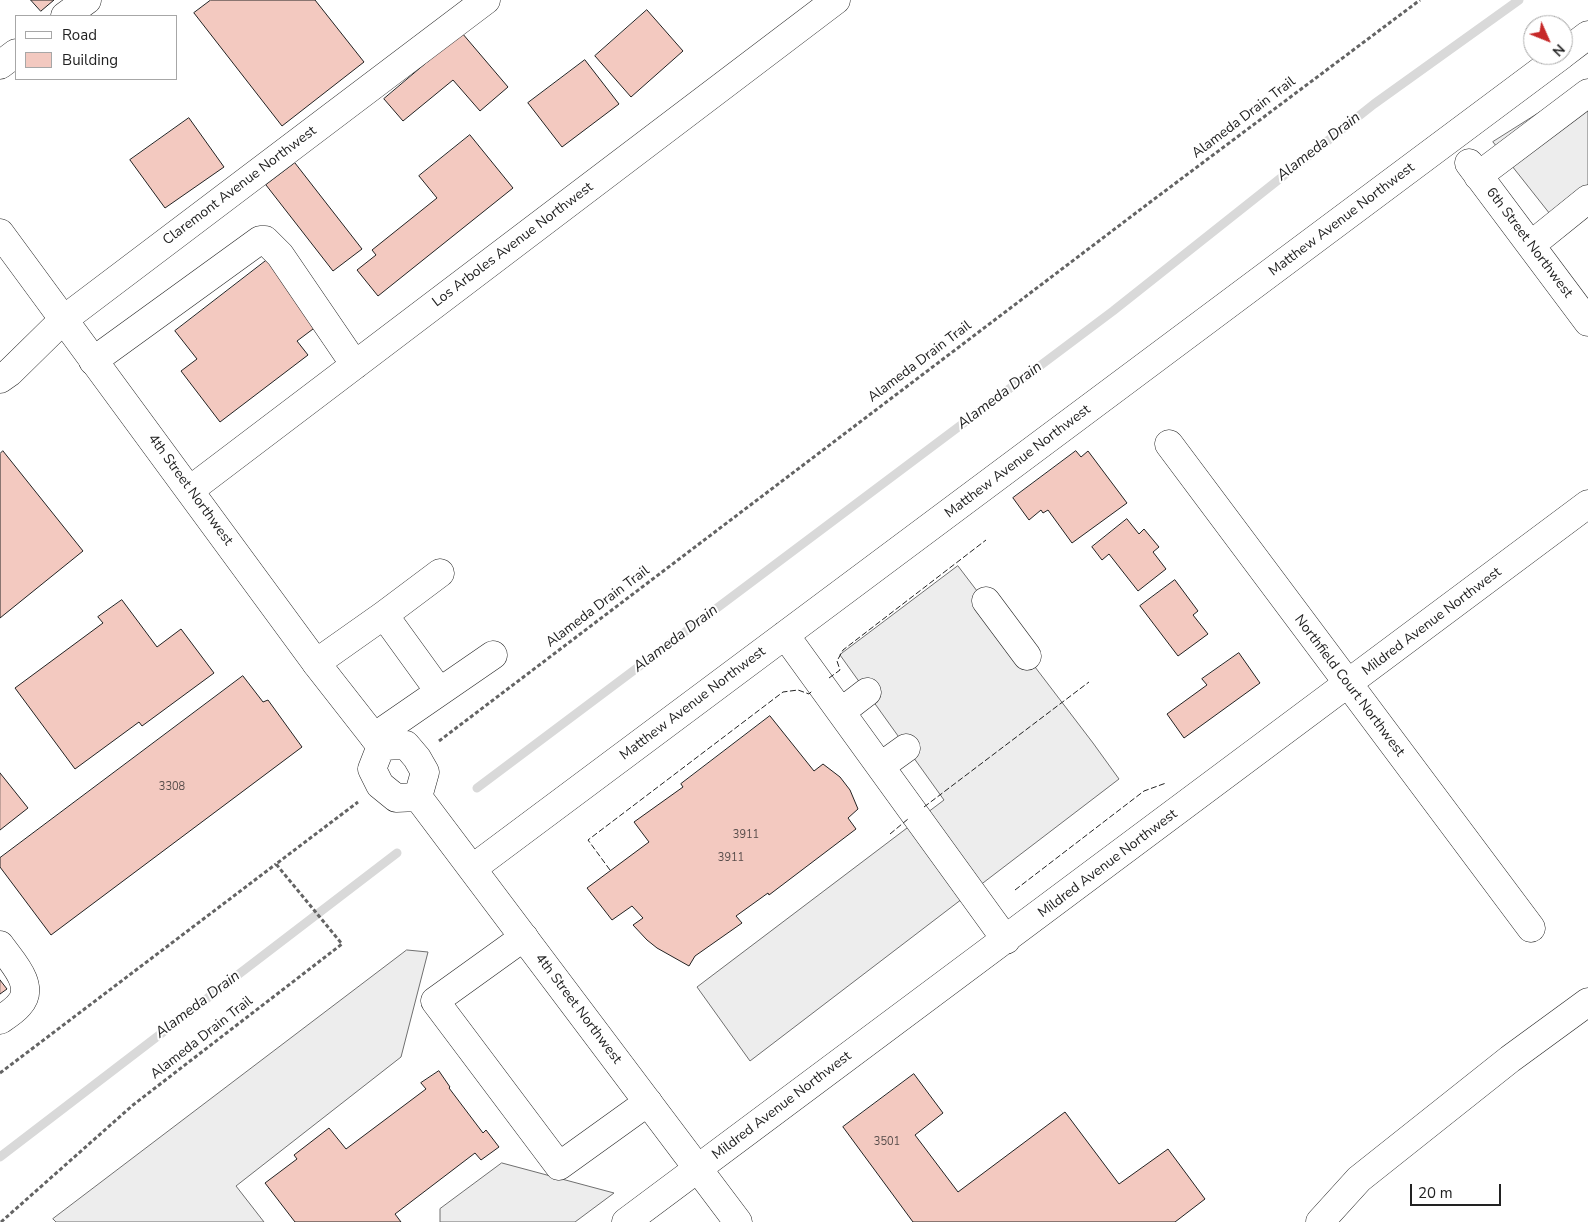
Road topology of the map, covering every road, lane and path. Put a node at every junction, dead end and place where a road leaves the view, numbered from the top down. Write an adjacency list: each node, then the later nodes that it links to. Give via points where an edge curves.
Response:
1 (87, 0): 5 (street)
2 (486, 0): 15 (street, Claremont Avenue Northwest)
3 (836, 0): 18 (street, Los Arboles Avenue Northwest)
4 (1420, 0): 35 (path, Alameda Drain Trail)
5 (67, 15)
6 (1588, 35): 7 (street, Matthew Avenue Northwest)
7 (1573, 46)
8 (15, 54): 9 (street)
9 (0, 65)
10 (1547, 65): 26 (street, Matthew Avenue Northwest)
11 (1588, 93): 14 (street, 6th Street Northwest, via 1474,170)
12 (1588, 200): 14 (street)
13 (0, 233): 15 (street, 4th Street Northwest)
14 (1531, 245): 16 (street, 6th Street Northwest)
15 (63, 320): 17 (street, 4th Street Northwest); 19 (street, Claremont Avenue Northwest)
16 (1588, 322)
17 (93, 361): 18 (street, via 260,240 265,240 280,255); 21 (street, 4th Street Northwest)
18 (355, 365): 21 (street, Los Arboles Avenue Northwest)
19 (0, 379)
20 (1169, 444): 30 (street, Northfield Court Northwest)
21 (190, 490): 29 (street, 4th Street Northwest)
22 (1588, 504): 30 (street, Mildred Avenue Northwest)
23 (440, 573): 25 (street)
24 (986, 601): 28 (street)
25 (384, 614): 29 (street); 31 (street)
26 (785, 635): 33 (street); 41 (street, Matthew Avenue Northwest)
27 (493, 654): 31 (street)
28 (1027, 656)
29 (316, 662): 34 (street, 4th Street Northwest)
30 (1348, 685): 42 (street, Northfield Court Northwest); 44 (street, Mildred Avenue Northwest)
31 (439, 691): 34 (street)
32 (867, 692): 33 (street)
33 (841, 712): 37 (street)
34 (377, 742): 38 (street, via 372,769 380,785 396,798); 38 (street, via 406,745 417,758 425,772)
35 (436, 744)
36 (906, 748): 37 (street)
37 (880, 766): 44 (street)
38 (418, 797): 41 (street, 4th Street Northwest)
39 (361, 799): 40 (path)
40 (276, 864): 48 (path); 51 (path, Alameda Drain Trail, via 342,944 132,1105)
41 (473, 868): 43 (street, 4th Street Northwest)
42 (1531, 928)
43 (524, 937): 49 (street, 4th Street Northwest); 49 (street, via 435,1001 559,1166)
44 (1006, 940): 50 (street, Mildred Avenue Northwest)
45 (0, 945): 47 (street, via 24,979 25,990 21,1004)
46 (1588, 1002): 54 (street, via 1510,1059 1359,1179)
47 (0, 1020)
48 (0, 1074)
49 (648, 1102): 50 (street, 4th Street Northwest)
50 (698, 1168): 52 (street, Mildred Avenue Northwest); 53 (street, 4th Street Northwest)
51 (1, 1222)
52 (626, 1222)
53 (738, 1222)
54 (1320, 1222)

